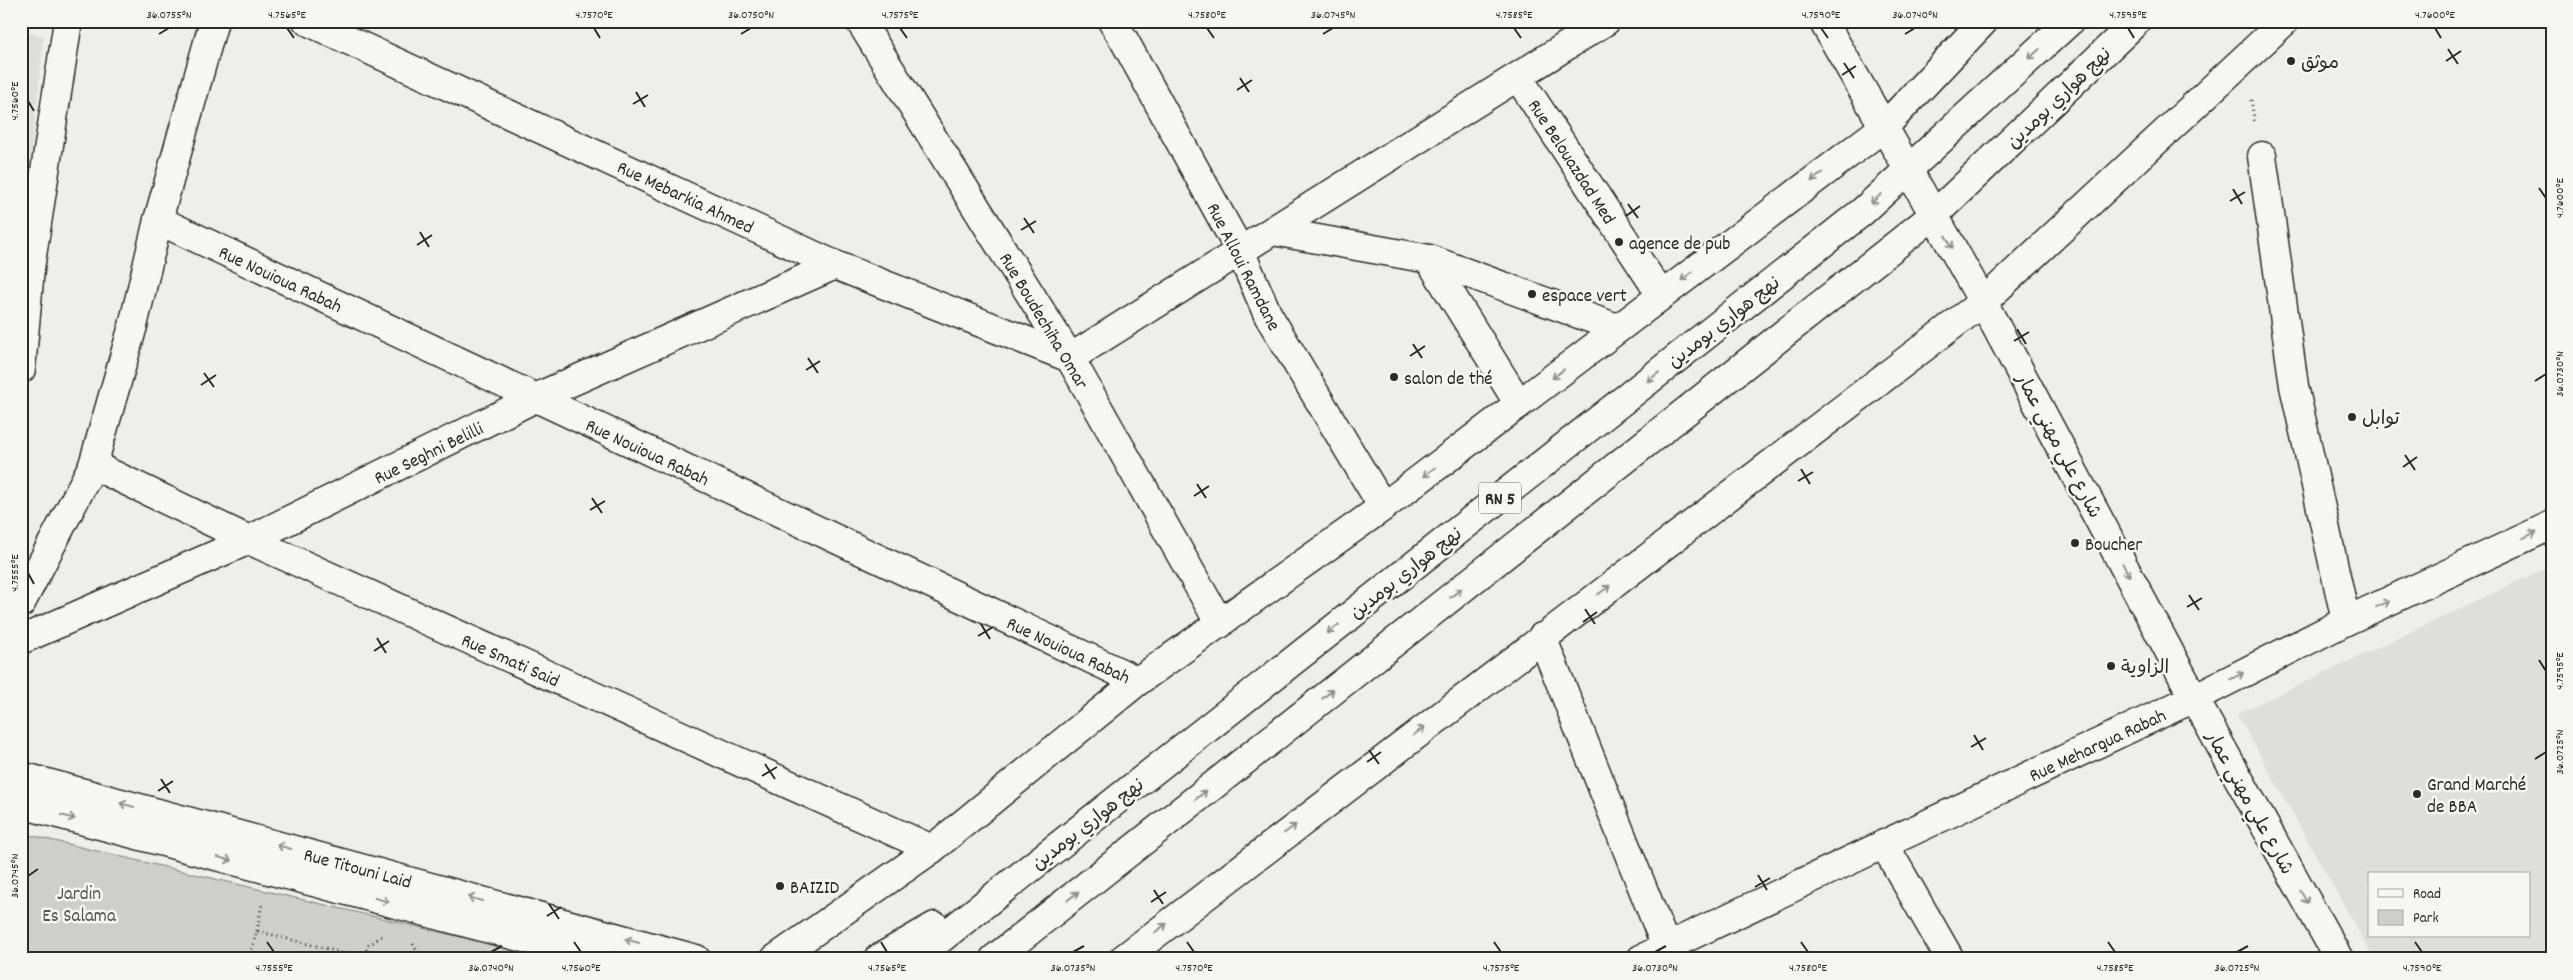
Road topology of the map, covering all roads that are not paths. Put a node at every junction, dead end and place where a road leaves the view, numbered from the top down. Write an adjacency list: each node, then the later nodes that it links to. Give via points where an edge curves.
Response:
1 (68, 21): 26 (street, via 30,269)
2 (214, 21): 17 (street)
3 (307, 21): 21 (street, Rue Mebarkia Ahmed)
4 (860, 21): 25 (street, Rue Boudechiha Omar)
5 (1824, 21): 13 (street, شارع علي مهني عمار)
6 (1984, 21): 13 (street)
7 (2070, 21): 15 (street, نهج هواري بومدين / RN 5, one-way to 15)
8 (2137, 21): 16 (street, نهج هواري بومدين / RN 5)
9 (2286, 21): 23 (street)
10 (1590, 25): 12 (street)
11 (1122, 28): 19 (street, Rue Alloui Ramdane)
12 (1518, 77): 18 (street); 22 (street, Rue Belouazdad Med)
13 (1884, 127): 15 (street, شارع علي مهني عمار); 22 (street, one-way to 22)
14 (2262, 156): 34 (street, via 2294,386)
15 (1908, 169): 16 (street, شارع علي مهني عمار); 44 (street, نهج هواري بومدين / RN 5, one-way to 44, via 1862,212)
16 (1934, 215): 23 (street, شارع علي مهني عمار, one-way to 23); 45 (street, نهج هواري بومدين / RN 5, one-way to 16)
17 (158, 220): 27 (street, Rue Nouioua Rabah); 29 (street, via 133,326)
18 (1272, 231): 19 (street); 20 (street)
19 (1240, 251): 25 (street); 30 (street, Rue Alloui Ramdane, via 1268,315)
20 (1429, 260): 24 (street); 28 (street)
21 (835, 264): 25 (street, Rue Mebarkia Ahmed); 27 (street, Rue Seghni Belilli)
22 (1661, 296): 24 (street)
23 (1984, 302): 36 (street, one-way to 23); 39 (street, شارع علي مهني عمار, one-way to 39)
24 (1617, 328): 28 (street, one-way to 28)
25 (1070, 358): 35 (street, Rue Boudechiha Omar)
26 (21, 369)
27 (536, 398): 32 (street, Rue Seghni Belilli); 38 (street, Rue Nouioua Rabah)
28 (1519, 404): 30 (street, one-way to 30)
29 (93, 465): 32 (street, Rue Smati Said); 33 (street)
30 (1383, 507): 35 (street)
31 (2552, 525): 34 (street, Rue Mehargua Rabah, one-way to 31)
32 (249, 540): 37 (street, Rue Seghni Belilli); 43 (street, Rue Smati Said)
33 (21, 603)
34 (2346, 621): 39 (street, Rue Mehargua Rabah, one-way to 34)
35 (1220, 624): 38 (street)
36 (1542, 637): 46 (street); 54 (street, one-way to 36)
37 (21, 640)
38 (1138, 681): 43 (street)
39 (2194, 698): 42 (street, Rue Mehargua Rabah); 57 (street, شارع علي مهني عمار, one-way to 57)
40 (21, 776): 48 (street, Rue Titouni Laid, one-way to 40)
41 (21, 804): 47 (street, Rue Titouni Laid, one-way to 47)
42 (1884, 844): 46 (street, Rue Mehargua Rabah); 56 (street)
43 (932, 849): 49 (street)
44 (1012, 882): 50 (street); 51 (street, نهج هواري بومدين / RN 5)
45 (1049, 915): 52 (street, نهج هواري بومدين / RN 5); 53 (street)
46 (1669, 953): 55 (street, Rue Mehargua Rabah)
47 (602, 959)
48 (696, 959)
49 (775, 959)
50 (878, 959)
51 (916, 959)
52 (994, 959)
53 (1009, 959)
54 (1123, 959)
55 (1641, 959)
56 (1950, 959)
57 (2339, 959)

